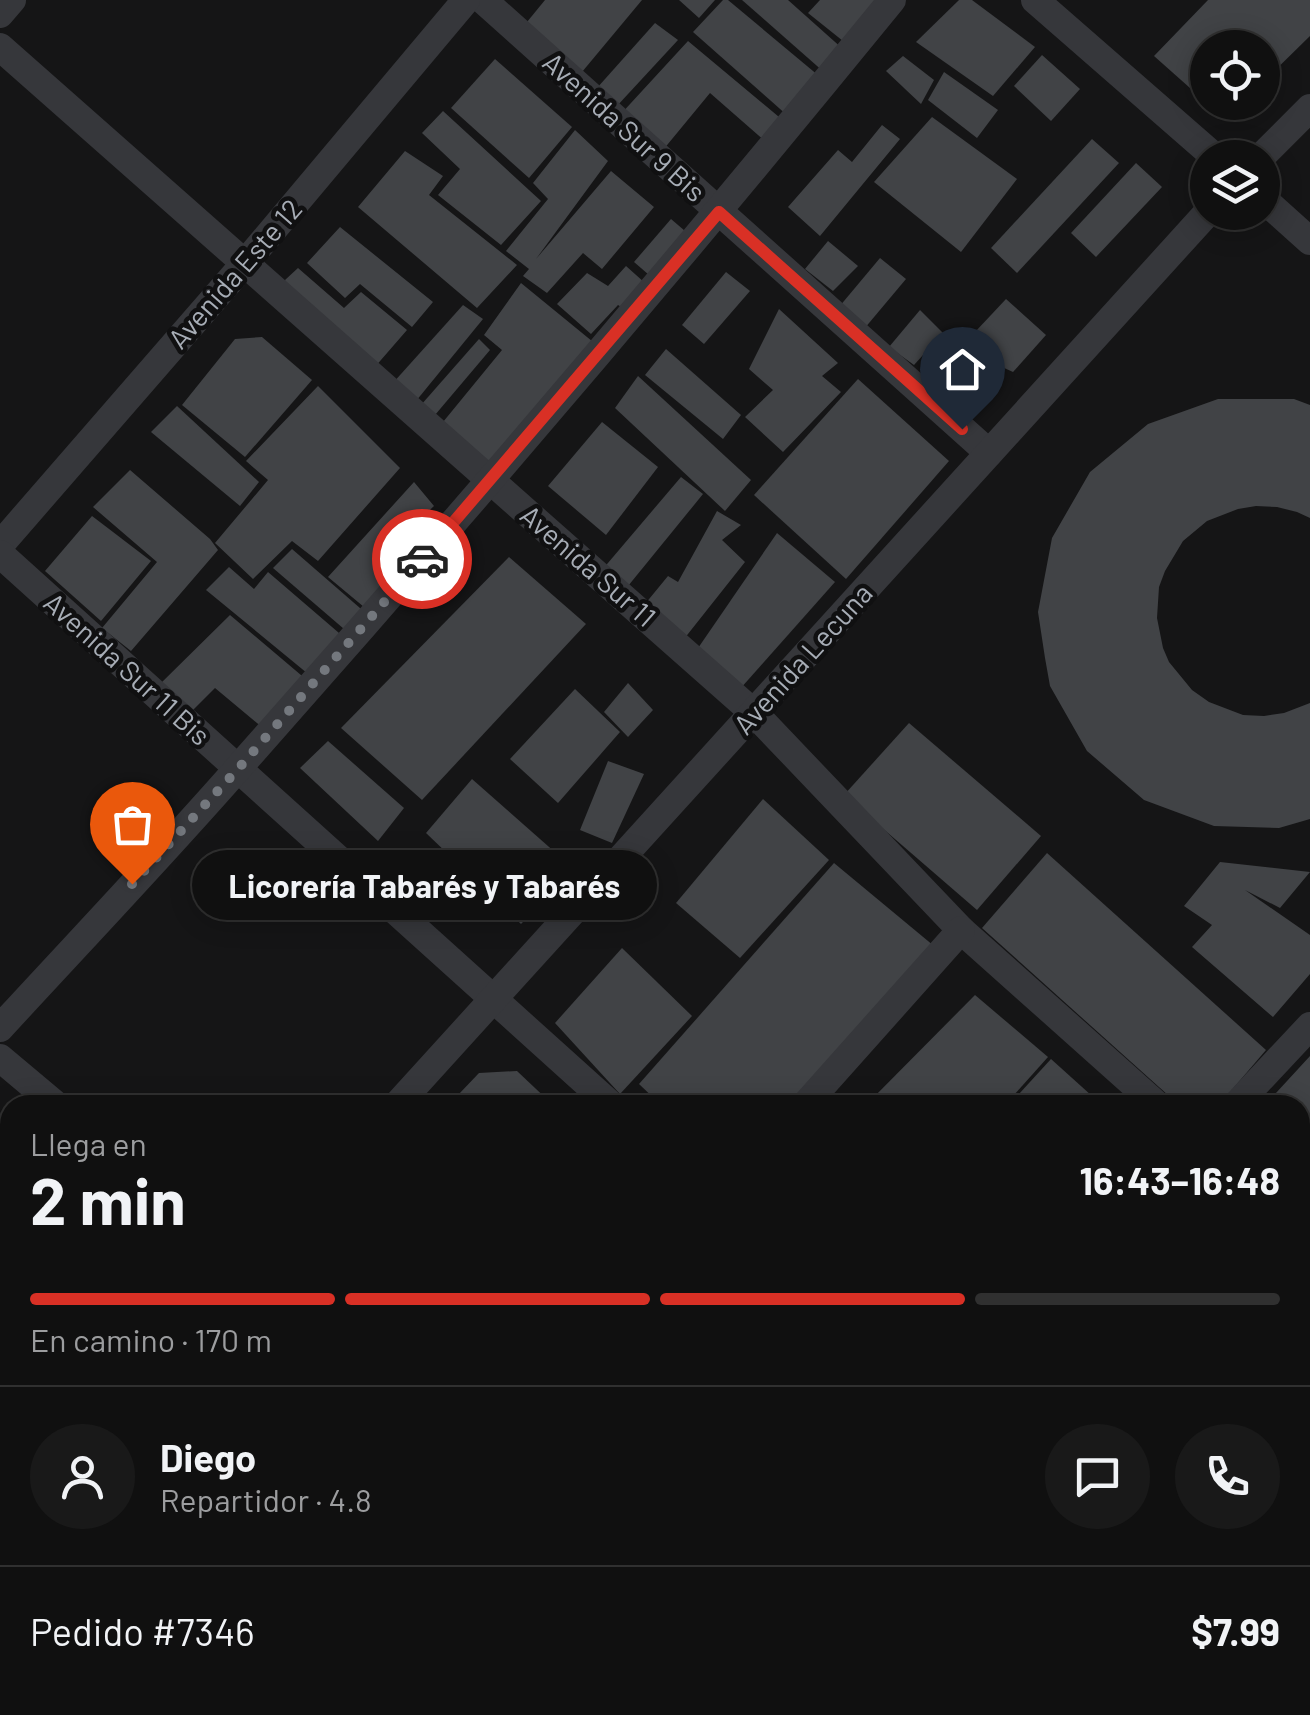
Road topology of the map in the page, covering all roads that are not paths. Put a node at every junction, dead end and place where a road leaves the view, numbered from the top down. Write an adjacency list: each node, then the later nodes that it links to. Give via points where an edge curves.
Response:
1 (12, 0): 6 (street)
2 (466, 0): 15 (street, Avenida Este 12)
3 (483, 0): 11 (street, Avenida Sur 9 Bis)
4 (892, 0): 11 (street)
5 (1036, 0): 9 (street)
6 (0, 14)
7 (0, 46): 15 (street, Avenida Sur 11)
8 (1310, 108): 10 (street)
9 (1195, 140)
10 (1278, 140)
11 (719, 212): 16 (street, Avenida Sur 9 Bis); 17 (street)
12 (1280, 214): 14 (street)
13 (1192, 230): 16 (street, Avenida Lecuna)
14 (1310, 240)
15 (246, 262): 17 (street, Avenida Sur 11); 18 (street, Avenida Este 12)
16 (989, 453): 20 (street, Avenida Lecuna)
17 (490, 480): 20 (street, Avenida Sur 11); 21 (street)
18 (0, 546)
19 (0, 554): 21 (street, Avenida Sur 11 Bis)
20 (755, 714): 22 (street, Avenida Sur 11); 23 (street, Avenida Lecuna)
21 (238, 769): 23 (street, Avenida Sur 11 Bis); 25 (street)
22 (962, 930): 30 (street); 31 (street, Avenida Sur 11)
23 (494, 1000): 28 (street, Avenida Lecuna); 29 (street, Avenida Sur 11 Bis)
24 (1310, 1026): 32 (street)
25 (0, 1028)
26 (0, 1058): 27 (street)
27 (44, 1095)
28 (406, 1095)
29 (599, 1095)
30 (814, 1095)
31 (1146, 1095)
32 (1245, 1095)

